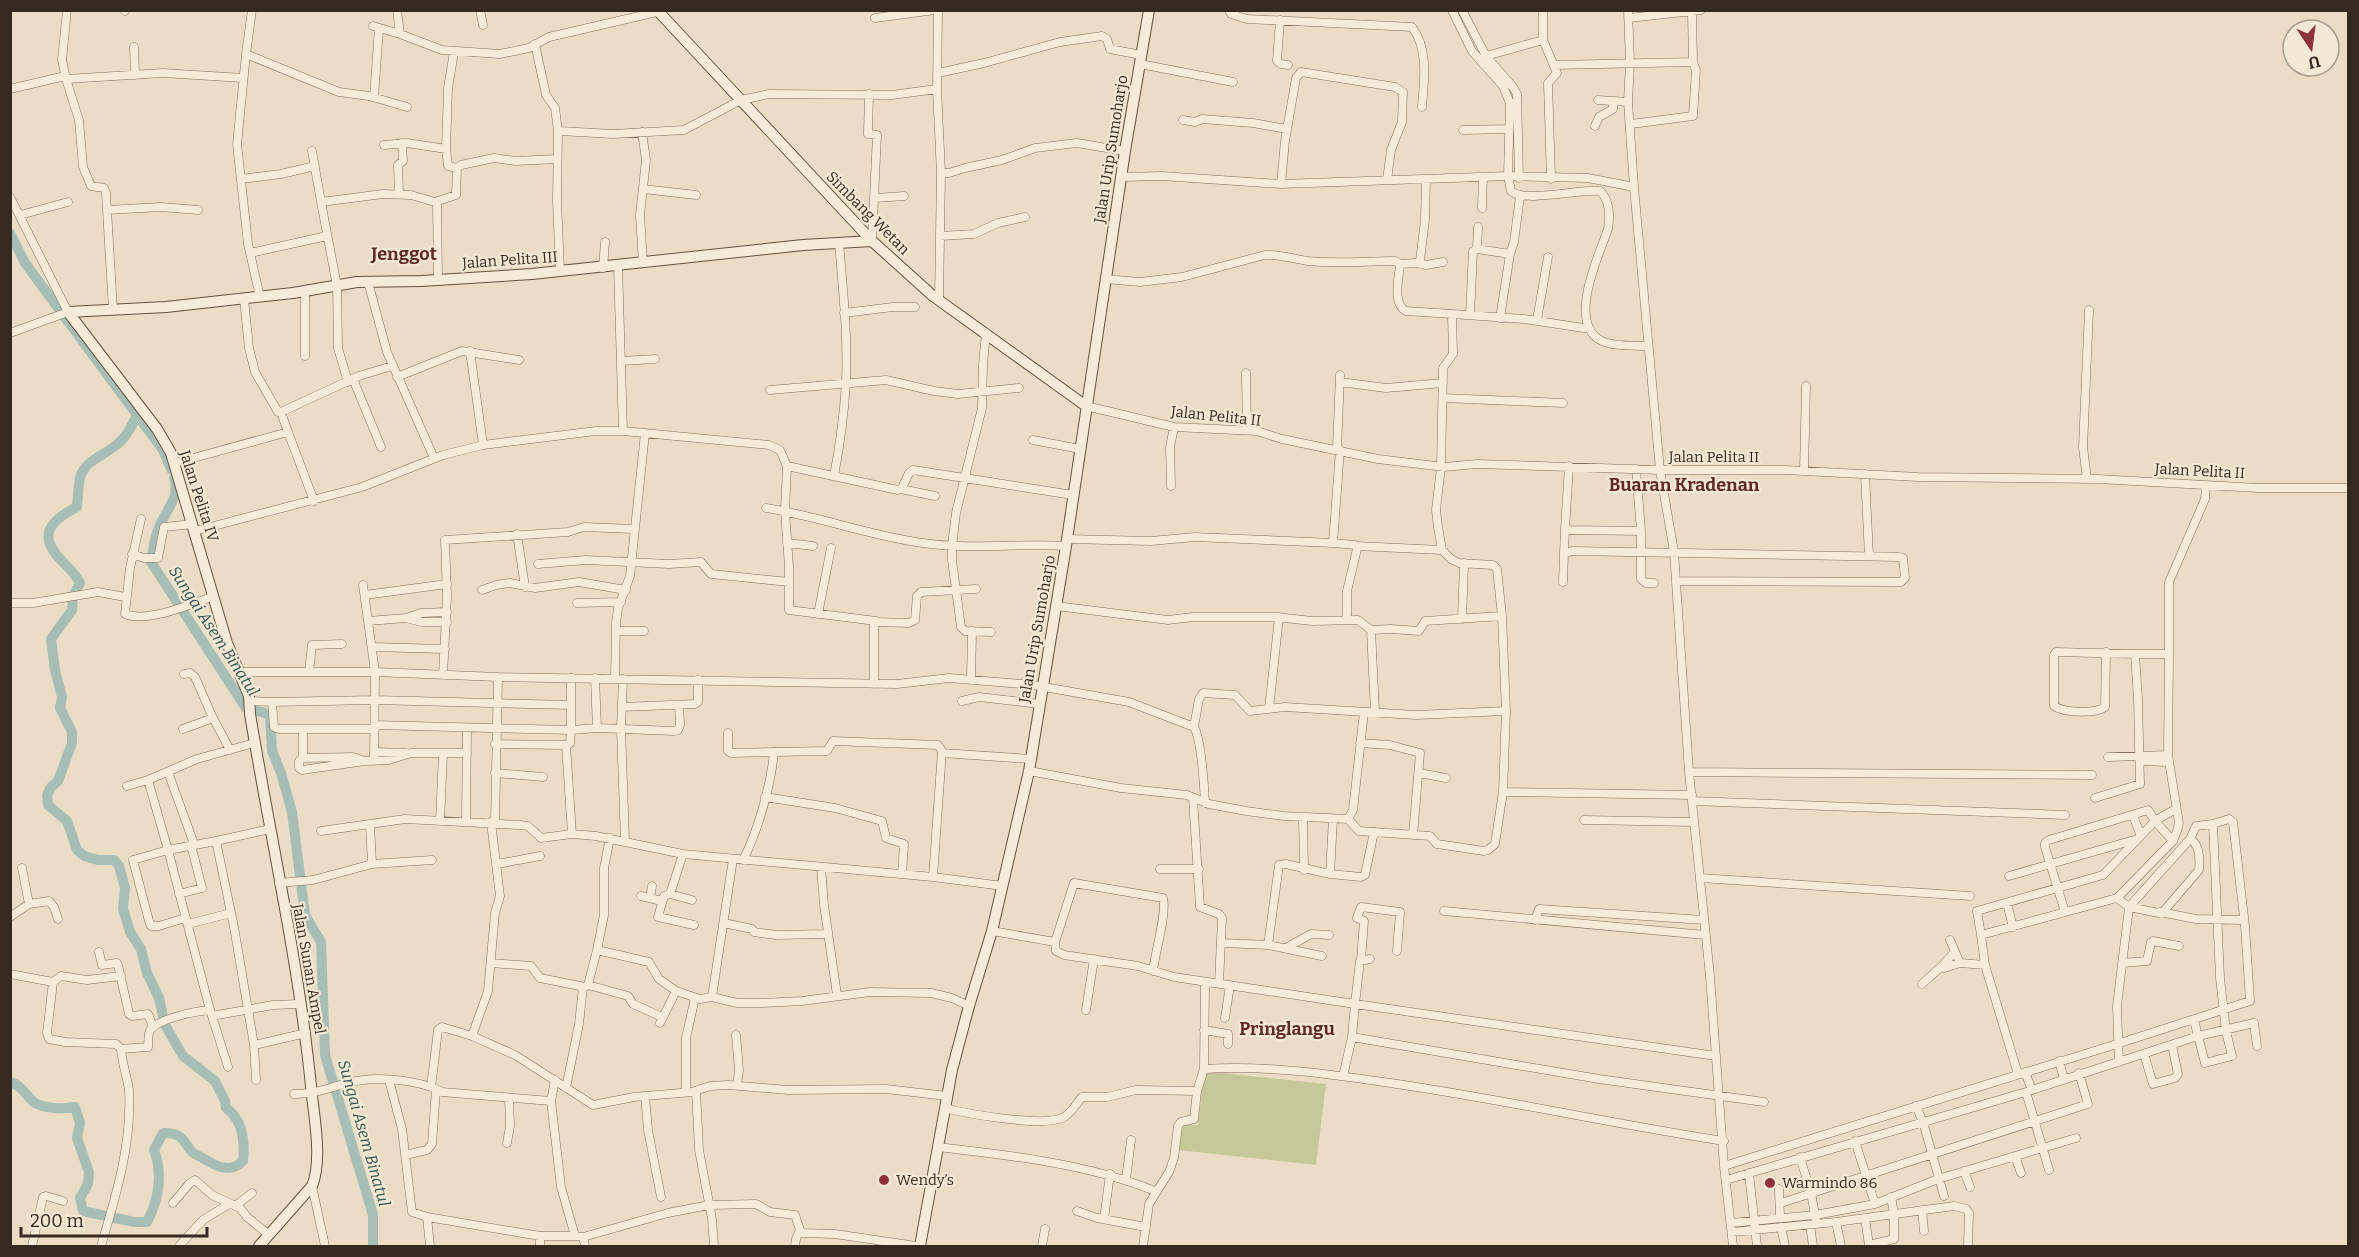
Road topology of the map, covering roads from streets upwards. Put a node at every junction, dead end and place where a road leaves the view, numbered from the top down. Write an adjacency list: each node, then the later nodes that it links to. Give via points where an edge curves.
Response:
1 (67, 10): 32 (street, via 62,60)
2 (252, 10): 23 (street)
3 (397, 10): 18 (street)
4 (480, 10): 17 (street)
5 (936, 10): 15 (street); 30 (street)
6 (1149, 10): 25 (street, Jalan Urip Sumoharjo)
7 (1229, 10): 16 (street, via 1247,19)
8 (1452, 10): 49 (street, via 1472,51 1507,93)
9 (1462, 10): 24 (street)
10 (1543, 10): 19 (street)
11 (1701, 10): 13 (street)
12 (659, 11): 20 (street, via 549,37); 40 (street, Simbang Wetan)
13 (1692, 12): 14 (street); 26 (street)
14 (1628, 14): 27 (street)
15 (875, 18)
16 (1280, 20): 29 (street, via 1276,61); 44 (street, via 1412,27 1425,66)
17 (483, 25)
18 (400, 34): 22 (street); 38 (street, via 376,27)
19 (1543, 40): 24 (street); 28 (street)
20 (536, 45): 22 (street, via 500,54); 50 (street)
21 (134, 47): 31 (street)
22 (454, 52): 55 (street, via 448,88)
23 (246, 54): 33 (street); 38 (street, via 339,92)
24 (1486, 56): 64 (street, via 1517,94)
25 (1141, 59): 30 (street, via 1110,49 1102,36 1060,42); 34 (street); 57 (street, Jalan Urip Sumoharjo)
26 (1693, 62): 27 (street); 46 (street, via 1693,116)
27 (1630, 63): 28 (street); 42 (street)
28 (1554, 64): 66 (street, via 1557,75 1548,83)
29 (1288, 65)
30 (938, 73): 36 (street)
31 (135, 75): 32 (street); 33 (street)
32 (65, 77): 35 (street); 82 (street, via 79,120 83,166 91,186 105,190)
33 (243, 78): 65 (street, via 237,144)
34 (1233, 82)
35 (10, 89)
36 (937, 89): 37 (street); 61 (street)
37 (869, 94): 40 (street, via 769,94); 77 (street, via 868,134 877,135)
38 (374, 97): 43 (street)
39 (1598, 99): 41 (street)
40 (741, 100): 52 (street, via 689,129); 90 (street, Simbang Wetan)
41 (1613, 102): 42 (street); 47 (street, via 1613,109 1599,117)
42 (1628, 102): 46 (street)
43 (407, 107)
44 (1422, 107)
45 (1183, 120): 48 (street, via 1253,123)
46 (1630, 124): 70 (street)
47 (1595, 126)
48 (1287, 129): 67 (street, via 1299,72 1395,87 1403,92 1404,104); 69 (street)
49 (1509, 129): 51 (street); 64 (street)
50 (558, 130): 52 (street); 58 (street)
51 (1462, 130)
52 (642, 132): 71 (street, via 646,160)
53 (402, 143): 54 (street); 55 (street); 72 (street)
54 (384, 145)
55 (446, 149): 60 (street, via 448,166)
56 (312, 151): 59 (street)
57 (1125, 151): 61 (street, via 1067,144 1035,148 1002,160); 62 (street, Jalan Urip Sumoharjo)
58 (557, 159): 60 (street, via 494,158); 102 (street)
59 (315, 166): 65 (street); 79 (street)
60 (457, 168): 80 (street, via 456,195)
61 (941, 173): 88 (street)
62 (1121, 177): 69 (street); 103 (street, Jalan Urip Sumoharjo)
63 (1483, 177): 64 (street); 68 (street); 81 (street)
64 (1513, 177): 66 (street); 75 (street, via 1511,191)
65 (241, 179): 93 (street)
66 (1551, 179): 70 (street, via 1588,178)
67 (1387, 180): 68 (street); 69 (street)
68 (1426, 180): 98 (street)
69 (1281, 184)
70 (1634, 187): 123 (street)
71 (643, 189): 73 (street); 97 (street)
72 (399, 194): 79 (street); 80 (street)
73 (696, 195)
74 (904, 196): 77 (street)
75 (1520, 196): 94 (street); 120 (street, via 1584,190 1604,194 1610,218 1585,302)
76 (10, 197): 84 (street)
77 (875, 198): 90 (street)
78 (68, 202): 84 (street)
79 (321, 202): 87 (street)
80 (436, 202): 104 (street)
81 (1482, 208)
82 (107, 210): 83 (street); 112 (street)
83 (198, 210)
84 (20, 215): 114 (street)
85 (1025, 217): 88 (street, via 974,234)
86 (1478, 227): 92 (street)
87 (327, 236): 93 (street); 106 (street)
88 (940, 236): 110 (street)
89 (606, 242): 101 (street)
90 (872, 242): 91 (street, Jalan Pelita III); 110 (street, Simbang Wetan)
91 (839, 243): 97 (street, Jalan Pelita III); 115 (street)
92 (1477, 249): 94 (street); 117 (street, via 1471,262)
93 (250, 253): 108 (street)
94 (1510, 254): 118 (street)
95 (1548, 257): 119 (street)
96 (1443, 262): 98 (street)
97 (643, 263): 100 (street, Jalan Pelita III)
98 (1418, 263): 99 (street)
99 (1400, 264): 103 (street, via 1306,261 1279,254 1182,277 1140,282); 116 (street, via 1401,309)
100 (618, 266): 101 (street, Jalan Pelita III); 128 (street)
101 (603, 268): 102 (street, Jalan Pelita III)
102 (560, 271): 104 (street, Jalan Pelita III)
103 (1105, 279): 141 (street, Jalan Urip Sumoharjo)
104 (438, 280): 105 (street, Jalan Pelita III)
105 (368, 282): 106 (street, Jalan Pelita III); 129 (street)
106 (337, 286): 107 (street, Jalan Pelita III); 132 (street, via 338,348)
107 (305, 291): 108 (street, Jalan Pelita III); 125 (street)
108 (260, 297): 109 (street, Jalan Pelita III)
109 (244, 298): 112 (street, Jalan Pelita III); 142 (street, via 255,372)
110 (939, 300): 122 (street, Simbang Wetan)
111 (915, 307): 115 (street)
112 (113, 310): 114 (street, Jalan Pelita III)
113 (2089, 310): 164 (street, via 2083,447)
114 (66, 312): 121 (street, Jalan Pelita III); 154 (street, Jalan Pelita IV, via 157,429)
115 (844, 313): 133 (street)
116 (1452, 314): 117 (street); 134 (street, via 1453,354 1443,366)
117 (1470, 315): 118 (street)
118 (1500, 318): 119 (street)
119 (1537, 321): 120 (street)
120 (1590, 328): 123 (street, via 1604,342)
121 (10, 333)
122 (986, 333): 138 (street); 141 (street, Simbang Wetan)
123 (1648, 344): 159 (street)
124 (470, 351): 127 (street); 131 (street, via 460,351); 149 (street)
125 (305, 356)
126 (655, 359): 128 (street)
127 (519, 360)
128 (621, 361): 145 (street)
129 (392, 366): 131 (street); 132 (street)
130 (1246, 373): 144 (street)
131 (397, 377): 153 (street)
132 (350, 381): 142 (street); 150 (street)
133 (846, 382): 137 (street); 138 (street, via 886,380 958,394); 162 (street)
134 (1443, 383): 139 (street); 152 (street, via 1386,388 1340,379)
135 (1806, 386): 160 (street)
136 (1019, 388): 138 (street)
137 (770, 390)
138 (983, 391): 163 (street)
139 (1443, 398): 140 (street); 157 (street)
140 (1563, 404)
141 (1086, 406): 143 (street, Jalan Pelita II); 151 (street, Jalan Urip Sumoharjo)
142 (281, 412): 146 (street)
143 (1174, 426): 144 (street, Jalan Pelita II); 165 (street)
144 (1247, 430): 152 (street, Jalan Pelita II)
145 (624, 431): 147 (street); 149 (street)
146 (288, 432): 154 (street); 171 (street)
147 (645, 433): 155 (street, via 775,446); 176 (street)
148 (1033, 440): 151 (street)
149 (483, 445): 153 (street)
150 (381, 447)
151 (1080, 448): 169 (street, Jalan Urip Sumoharjo)
152 (1339, 449): 157 (street, Jalan Pelita II, via 1378,459); 182 (street)
153 (434, 458): 171 (street, via 362,487)
154 (175, 464): 175 (street, Jalan Pelita IV)
155 (787, 466): 162 (street); 173 (street)
156 (1569, 466): 157 (street, Jalan Pelita II); 158 (street, Jalan Pelita II); 177 (street)
157 (1441, 467): 187 (street, via 1436,510)
158 (1636, 469): 159 (street, Jalan Pelita II); 178 (street)
159 (1660, 470): 160 (street, Jalan Pelita II); 188 (street)
160 (1804, 471): 161 (street, Jalan Pelita II)
161 (1865, 474): 164 (street, Jalan Pelita II); 192 (street)
162 (834, 476): 168 (street)
163 (964, 478): 168 (street, via 910,471); 169 (street); 184 (street)
164 (2087, 479): 166 (street, Jalan Pelita II)
165 (1171, 486)
166 (2213, 486): 167 (street, Jalan Pelita II); 234 (street, via 2169,582)
167 (2349, 488)
168 (901, 489): 170 (street)
169 (1073, 495): 181 (street, Jalan Urip Sumoharjo)
170 (935, 496)
171 (314, 501): 175 (street)
172 (766, 508): 173 (street)
173 (785, 511): 180 (street); 184 (street, via 885,537)
174 (141, 519): 189 (street)
175 (194, 528): 189 (street, via 165,527 159,556); 208 (street, Jalan Pelita IV)
176 (634, 529): 179 (street, via 584,527 568,532); 193 (street)
177 (1565, 529): 178 (street); 190 (street)
178 (1641, 531): 191 (street)
179 (517, 534): 200 (street, via 445,540); 202 (street)
180 (787, 543): 183 (street); 197 (street)
181 (1067, 543): 182 (street, via 1195,537); 184 (street); 213 (street, Jalan Urip Sumoharjo)
182 (1333, 543): 185 (street)
183 (813, 546)
184 (952, 546): 206 (street)
185 (1356, 546): 187 (street); 219 (street, via 1347,591)
186 (831, 548): 215 (street)
187 (1442, 550): 194 (street, via 1451,559)
188 (1674, 552): 191 (street); 192 (street); 196 (street)
189 (132, 554): 209 (street)
190 (1564, 554): 191 (street); 198 (street)
191 (1641, 554): 199 (street, via 1641,579 1646,584)
192 (1869, 556): 196 (street, via 1901,557 1904,580)
193 (632, 562): 195 (street); 197 (street, via 701,561 711,574); 205 (street)
194 (1464, 563): 216 (street, via 1496,567); 220 (street)
195 (538, 564)
196 (1677, 581): 290 (street)
197 (789, 582): 215 (street, via 789,610)
198 (1563, 582)
199 (1654, 583)
200 (447, 584): 207 (street); 214 (street)
201 (363, 585): 207 (street)
202 (525, 587): 204 (street, via 510,583); 205 (street, via 579,582)
203 (976, 589): 206 (street)
204 (482, 590)
205 (626, 590): 210 (street)
206 (956, 591): 222 (street, via 919,593 917,617 912,622); 226 (street, via 962,627)
207 (364, 595): 221 (street)
208 (214, 596): 209 (street, via 169,611 127,616); 235 (street, Jalan Pelita IV)
209 (125, 597): 211 (street, via 98,592)
210 (621, 602): 212 (street); 225 (street)
211 (10, 603)
212 (577, 603)
213 (1056, 606): 217 (street, via 1168,620); 247 (street, Jalan Urip Sumoharjo)
214 (447, 612): 218 (street); 223 (street)
215 (818, 614): 222 (street)
216 (1502, 616): 220 (street); 258 (street)
217 (1279, 617): 219 (street, via 1312,621); 257 (street)
218 (406, 618): 221 (street); 223 (street)
219 (1347, 619): 224 (street, via 1361,621)
220 (1462, 619): 224 (street, via 1425,621 1419,631)
221 (368, 621): 230 (street)
222 (876, 621): 246 (street)
223 (447, 622): 231 (street)
224 (1371, 630): 260 (street)
225 (616, 631): 227 (street); 243 (street)
226 (972, 631): 228 (street); 245 (street)
227 (644, 632)
228 (992, 632)
229 (342, 644): 236 (street, via 312,645)
230 (372, 647): 231 (street); 237 (street)
231 (445, 650): 239 (street)
232 (2106, 652): 232 (street, via 2055,653 2054,706 2062,710 2099,711 2105,707); 233 (street)
233 (2135, 654): 234 (street); 285 (street)
234 (2169, 654): 286 (street)
235 (239, 672): 236 (street); 255 (street, Jalan Pelita IV)
236 (309, 672): 237 (street)
237 (375, 672): 239 (street); 248 (street)
238 (184, 674): 261 (street, via 195,678)
239 (443, 675): 240 (street)
240 (498, 677): 241 (street); 251 (street)
241 (571, 678): 242 (street); 253 (street)
242 (595, 678): 243 (street); 266 (street)
243 (619, 679): 244 (street); 256 (street)
244 (698, 680): 246 (street); 254 (street, via 697,704)
245 (971, 680): 246 (street); 247 (street)
246 (874, 684)
247 (1043, 686): 252 (street, Jalan Urip Sumoharjo); 263 (street, via 1129,702)
248 (375, 700): 250 (street); 251 (street); 262 (street)
249 (963, 701): 252 (street, via 979,697)
250 (272, 702): 255 (street); 268 (street, via 275,728)
251 (497, 703): 253 (street); 265 (street)
252 (1039, 704): 284 (street, Jalan Urip Sumoharjo)
253 (571, 705): 270 (street)
254 (679, 705): 256 (street); 269 (street, via 678,730)
255 (250, 707): 272 (street, Jalan Sunan Ampel)
256 (622, 707): 269 (street)
257 (1269, 709): 259 (street); 263 (street, via 1250,711 1235,695 1206,692 1199,699)
258 (1506, 711): 260 (street, via 1416,715); 298 (street)
259 (1364, 712): 260 (street); 273 (street)
260 (1375, 712)
261 (213, 718): 267 (street); 276 (street)
262 (375, 727): 264 (street); 268 (street); 281 (street)
263 (1194, 727): 303 (street)
264 (467, 728): 265 (street); 279 (street)
265 (495, 728): 270 (street); 274 (street)
266 (597, 728): 269 (street); 270 (street)
267 (183, 729)
268 (303, 729): 282 (street)
269 (621, 729): 327 (street)
270 (572, 730): 275 (street)
271 (728, 734): 277 (street, via 729,753)
272 (254, 743): 276 (street); 318 (street, Jalan Sunan Ampel)
273 (1360, 743): 292 (street, via 1418,752); 309 (street, via 1353,810)
274 (495, 744): 275 (street); 291 (street)
275 (566, 745): 321 (street)
276 (230, 750): 289 (street)
277 (774, 752): 280 (street, via 827,751 833,741 938,745); 299 (street)
278 (443, 753): 279 (street); 281 (street); 311 (street)
279 (467, 753): 312 (street)
280 (942, 753): 284 (street); 349 (street)
281 (374, 757): 287 (street)
282 (303, 758): 287 (street, via 353,757); 287 (street, via 298,762 302,770)
283 (2106, 758): 285 (street)
284 (1030, 759): 288 (street, Jalan Urip Sumoharjo)
285 (2140, 759): 286 (street); 302 (street, via 2140,785)
286 (2168, 759): 304 (street)
287 (365, 761)
288 (1029, 771): 300 (street); 353 (street, Jalan Urip Sumoharjo)
289 (168, 772): 296 (street); 329 (street)
290 (1689, 772): 293 (street); 301 (street)
291 (495, 773): 294 (street); 314 (street)
292 (1419, 773): 295 (street); 322 (street)
293 (2092, 775)
294 (543, 777)
295 (1446, 778)
296 (148, 780): 297 (street); 331 (street)
297 (127, 786)
298 (1504, 792): 301 (street); 322 (street, via 1495,844 1488,850 1437,844 1430,836)
299 (765, 797): 336 (street); 346 (street, via 882,820 886,838 904,844)
300 (1193, 798): 303 (street); 344 (street)
301 (1692, 798): 305 (street); 315 (street)
302 (2095, 798)
303 (1205, 803): 307 (street)
304 (2176, 809): 313 (street); 328 (street, via 2179,823)
305 (2065, 814)
306 (2133, 814): 313 (street, via 2148,810); 323 (street); 339 (street, via 2049,840 2045,847)
307 (1303, 818): 308 (street); 345 (street)
308 (1333, 819): 309 (street); 347 (street)
309 (1348, 819): 320 (street, via 1359,831)
310 (1584, 820): 315 (street)
311 (440, 821): 312 (street); 316 (street, via 405,819)
312 (466, 821): 314 (street)
313 (2155, 821): 323 (street); 328 (street)
314 (493, 822): 321 (street, via 528,826 541,838); 338 (street)
315 (1694, 822): 350 (street)
316 (370, 824): 319 (street); 337 (street)
317 (2213, 824): 325 (street, via 2196,826); 372 (street, via 2229,819 2233,822); 374 (street)
318 (270, 829): 326 (street); 351 (street, Jalan Sunan Ampel)
319 (321, 831)
320 (1374, 832): 322 (street); 347 (street, via 1364,876)
321 (572, 834): 324 (street)
322 (1413, 835)
323 (2138, 837): 330 (street); 340 (street)
324 (610, 838): 327 (street); 390 (street)
325 (2190, 839): 361 (street); 365 (street, via 2198,848 2199,870)
326 (216, 841): 329 (street); 366 (street)
327 (625, 841): 332 (street)
328 (2173, 841): 361 (street)
329 (192, 845): 331 (street); 355 (street, via 202,888)
330 (2110, 847): 339 (street); 340 (street)
331 (168, 850): 355 (street); 373 (street, via 136,858 134,864 151,926)
332 (683, 854): 334 (street); 356 (street)
333 (540, 856): 338 (street)
334 (733, 859): 336 (street); 375 (street)
335 (432, 860): 337 (street)
336 (743, 860): 341 (street)
337 (372, 864): 351 (street, via 305,881)
338 (497, 864): 398 (street, via 500,896)
339 (2050, 864): 348 (street); 354 (street)
340 (2114, 864): 354 (street, via 2103,875)
341 (822, 867): 346 (street); 380 (street)
342 (22, 868): 362 (street)
343 (1160, 869): 344 (street)
344 (1199, 869): 386 (street, via 1200,907 1221,916)
345 (1304, 870): 347 (street); 387 (street, via 1282,863 1279,866)
346 (902, 874): 349 (street)
347 (1330, 874)
348 (2008, 876)
349 (933, 877): 353 (street)
350 (1700, 878): 357 (street); 371 (street)
351 (285, 882): 416 (street, Jalan Sunan Ampel)
352 (652, 886): 359 (street, via 646,897)
353 (1003, 886): 378 (street, Jalan Urip Sumoharjo)
354 (2059, 888): 360 (street); 364 (street)
355 (179, 894): 373 (street)
356 (670, 894): 358 (street); 359 (street)
357 (1970, 896)
358 (692, 900)
359 (662, 901): 376 (street, via 658,918)
360 (2007, 903): 377 (street); 383 (street, via 1977,911)
361 (2123, 903): 364 (street); 365 (street); 400 (street)
362 (29, 904): 367 (street); 369 (street, via 51,902)
363 (1444, 911): 370 (street)
364 (2065, 912): 377 (street)
365 (2160, 912): 374 (street)
366 (231, 913): 373 (street); 419 (street)
367 (10, 917)
368 (1658, 917): 370 (street, via 1539,909); 371 (street); 379 (street)
369 (58, 919)
370 (1535, 920): 379 (street)
371 (1704, 920): 382 (street)
372 (2244, 920): 374 (street); 421 (street, via 2252,998)
373 (186, 921): 422 (street)
374 (2218, 921): 421 (street)
375 (724, 923): 380 (street, via 776,935); 414 (street)
376 (694, 925)
377 (2013, 927): 383 (street)
378 (992, 931): 385 (street); 418 (street, Jalan Urip Sumoharjo)
379 (1655, 932): 382 (street)
380 (828, 934): 413 (street)
381 (1329, 935): 389 (street, via 1311,934)
382 (1706, 935): 440 (street)
383 (1981, 935): 401 (street)
384 (1950, 940): 393 (street)
385 (1055, 942): 395 (street, via 1059,953); 403 (street, via 1074,883 1163,898)
386 (1222, 943): 387 (street); 408 (street)
387 (1268, 945): 389 (street)
388 (2179, 945): 400 (street, via 2152,941 2146,961)
389 (1286, 948): 394 (street)
390 (597, 950): 411 (street); 412 (street, via 649,962 659,978)
391 (1397, 951): 397 (street, via 1400,912 1361,907 1357,918 1364,922)
392 (99, 952): 405 (street, via 102,965 117,963)
393 (1954, 953): 399 (street); 402 (street)
394 (1322, 956)
395 (1094, 959): 403 (street); 420 (street)
396 (1370, 959): 397 (street)
397 (1361, 960): 417 (street)
398 (491, 963): 411 (street, via 531,966 540,978); 429 (street, via 488,991)
399 (1959, 963): 401 (street); 402 (street)
400 (2122, 963): 434 (street)
401 (1985, 965): 445 (street)
402 (1942, 966): 409 (street)
403 (1153, 971): 407 (street)
404 (10, 974): 406 (street)
405 (121, 976): 406 (street, via 87,980 61,976); 425 (street, via 129,1014 148,1014)
406 (53, 982): 438 (street, via 49,1039 116,1044)
407 (1205, 982): 408 (street); 426 (street)
408 (1219, 983): 410 (street)
409 (1922, 984)
410 (1230, 985): 417 (street); 423 (street)
411 (585, 986): 412 (street, via 628,996 633,1004 661,1020); 454 (street)
412 (676, 991): 415 (street)
413 (837, 995): 414 (street, via 737,1004); 418 (street, via 930,993)
414 (712, 997): 415 (street)
415 (695, 998): 458 (street, via 686,1038)
416 (300, 1004): 419 (street); 428 (street, Jalan Sunan Ampel)
417 (1355, 1004): 432 (street); 440 (street)
418 (969, 1006): 462 (street, Jalan Urip Sumoharjo)
419 (246, 1010): 422 (street); 435 (street)
420 (1086, 1010)
421 (2224, 1011): 424 (street); 427 (street)
422 (211, 1013): 425 (street); 443 (street)
423 (1225, 1018)
424 (2194, 1020): 431 (street); 434 (street)
425 (156, 1025): 438 (street, via 148,1034 148,1047)
426 (1204, 1030): 433 (street, via 1228,1034); 444 (street)
427 (2226, 1031): 431 (street); 431 (street, via 2233,1054 2207,1063); 437 (street, via 2254,1023)
428 (306, 1033): 435 (street); 460 (street, Jalan Sunan Ampel)
429 (472, 1035): 451 (street); 453 (street, via 439,1028)
430 (736, 1035): 452 (street)
431 (2198, 1036): 436 (street)
432 (1352, 1037): 447 (street); 463 (street)
433 (1228, 1044)
434 (2117, 1044): 441 (street); 442 (street)
435 (254, 1045): 449 (street)
436 (2172, 1045): 439 (street); 439 (street, via 2178,1074 2175,1078 2153,1084)
437 (2257, 1046)
438 (121, 1049): 531 (street, via 129,1090 127,1144)
439 (2144, 1054): 442 (street)
440 (1716, 1056): 463 (street)
441 (2059, 1061): 445 (street); 448 (street)
442 (2119, 1062): 446 (street)
443 (228, 1067)
444 (1204, 1069): 447 (street, via 1235,1067); 456 (street)
445 (2022, 1073): 457 (street); 467 (street)
446 (2079, 1073): 448 (street); 469 (street, via 2088,1104)
447 (1343, 1076): 474 (street)
448 (2064, 1079): 457 (street)
449 (256, 1080)
450 (389, 1080): 453 (street); 460 (street, via 359,1081); 481 (street)
451 (555, 1080): 454 (street); 465 (street)
452 (737, 1085): 455 (street); 462 (street, via 788,1090 886,1089)
453 (433, 1088): 464 (street); 481 (street, via 432,1144 427,1150)
454 (566, 1088): 461 (street, via 593,1105)
455 (696, 1091): 458 (street); 508 (street, via 699,1150)
456 (1197, 1091): 468 (street, via 1137,1090 1107,1097 1082,1097 1068,1114 1053,1120 985,1117); 497 (street, via 1194,1119 1178,1125 1174,1158)
457 (2029, 1091): 469 (street); 470 (street)
458 (686, 1092): 461 (street)
459 (294, 1094): 460 (street)
460 (312, 1094): 494 (street, Jalan Sunan Ampel, via 317,1135)
461 (645, 1096): 501 (street)
462 (947, 1096): 468 (street, Jalan Urip Sumoharjo)
463 (1720, 1097): 466 (street); 474 (street)
464 (509, 1098): 465 (street); 476 (street)
465 (551, 1101): 528 (street, via 561,1187)
466 (1764, 1102)
467 (1916, 1106): 470 (street); 471 (street)
468 (945, 1108): 477 (street, Jalan Urip Sumoharjo)
469 (2035, 1121): 479 (street); 480 (street)
470 (1923, 1122): 475 (street); 480 (street)
471 (1827, 1133): 478 (street); 484 (street)
472 (2076, 1138): 479 (street)
473 (1131, 1140): 491 (street)
474 (1724, 1141): 484 (street)
475 (1855, 1141): 478 (street); 490 (street)
476 (507, 1143)
477 (937, 1147): 489 (street); 540 (street, Jalan Urip Sumoharjo)
478 (1831, 1148): 483 (street)
479 (2042, 1148): 482 (street); 485 (street)
480 (1931, 1153): 490 (street); 492 (street)
481 (405, 1155): 512 (street, via 412,1212)
482 (2015, 1156): 486 (street); 488 (street)
483 (1800, 1157): 487 (street); 499 (street)
484 (1724, 1166): 493 (street)
485 (2049, 1170)
486 (1964, 1171): 492 (street); 495 (street)
487 (1749, 1173): 493 (street); 519 (street)
488 (2021, 1173)
489 (1110, 1174): 491 (street); 515 (street)
490 (1866, 1175): 499 (street); 506 (street)
491 (1126, 1179): 497 (street)
492 (1938, 1179): 500 (street); 502 (street)
493 (1726, 1180): 518 (street)
494 (312, 1186): 526 (street); 534 (street)
495 (1970, 1187)
496 (1779, 1189): 505 (street)
497 (1155, 1191): 520 (street)
498 (252, 1193): 507 (street)
499 (1811, 1193): 505 (street); 516 (street)
500 (1944, 1196)
501 (660, 1197)
502 (1891, 1197): 506 (street); 511 (street)
503 (63, 1201): 530 (street, via 43,1197)
504 (172, 1203): 507 (street, via 195,1180)
505 (1781, 1203): 513 (street)
506 (1875, 1203): 516 (street)
507 (232, 1205): 526 (street); 532 (street, via 203,1220)
508 (709, 1206): 524 (street, via 756,1204 770,1212 795,1215); 528 (street); 538 (street)
509 (1922, 1210): 511 (street); 523 (street); 548 (street, via 1954,1206 1966,1209 1970,1220)
510 (1077, 1211): 515 (street)
511 (1894, 1212): 514 (street); 514 (street, via 1894,1239 1871,1245)
512 (427, 1217): 527 (street); 535 (street)
513 (1780, 1218): 516 (street); 519 (street)
514 (1865, 1218): 517 (street)
515 (1104, 1219): 520 (street)
516 (1815, 1220): 517 (street); 521 (street); 546 (street)
517 (1836, 1222): 547 (street)
518 (1731, 1223): 519 (street); 525 (street)
519 (1754, 1225): 521 (street); 525 (street); 544 (street)
520 (1146, 1227): 542 (street)
521 (1781, 1227): 545 (street)
522 (1045, 1229): 541 (street)
523 (1924, 1231)
524 (800, 1232): 529 (street); 539 (street)
525 (1732, 1232): 543 (street)
526 (269, 1235): 533 (street)
527 (540, 1236): 528 (street); 536 (street)
528 (579, 1236): 537 (street)
529 (866, 1243): 540 (street)
530 (32, 1246)
531 (101, 1246)
532 (179, 1246)
533 (260, 1246)
534 (325, 1246)
535 (430, 1246)
536 (540, 1246)
537 (585, 1246)
538 (714, 1246)
539 (795, 1246)
540 (918, 1246)
541 (1042, 1246)
542 (1143, 1246)
543 (1733, 1246)
544 (1757, 1246)
545 (1785, 1246)
546 (1813, 1246)
547 (1841, 1246)
548 (1968, 1246)

